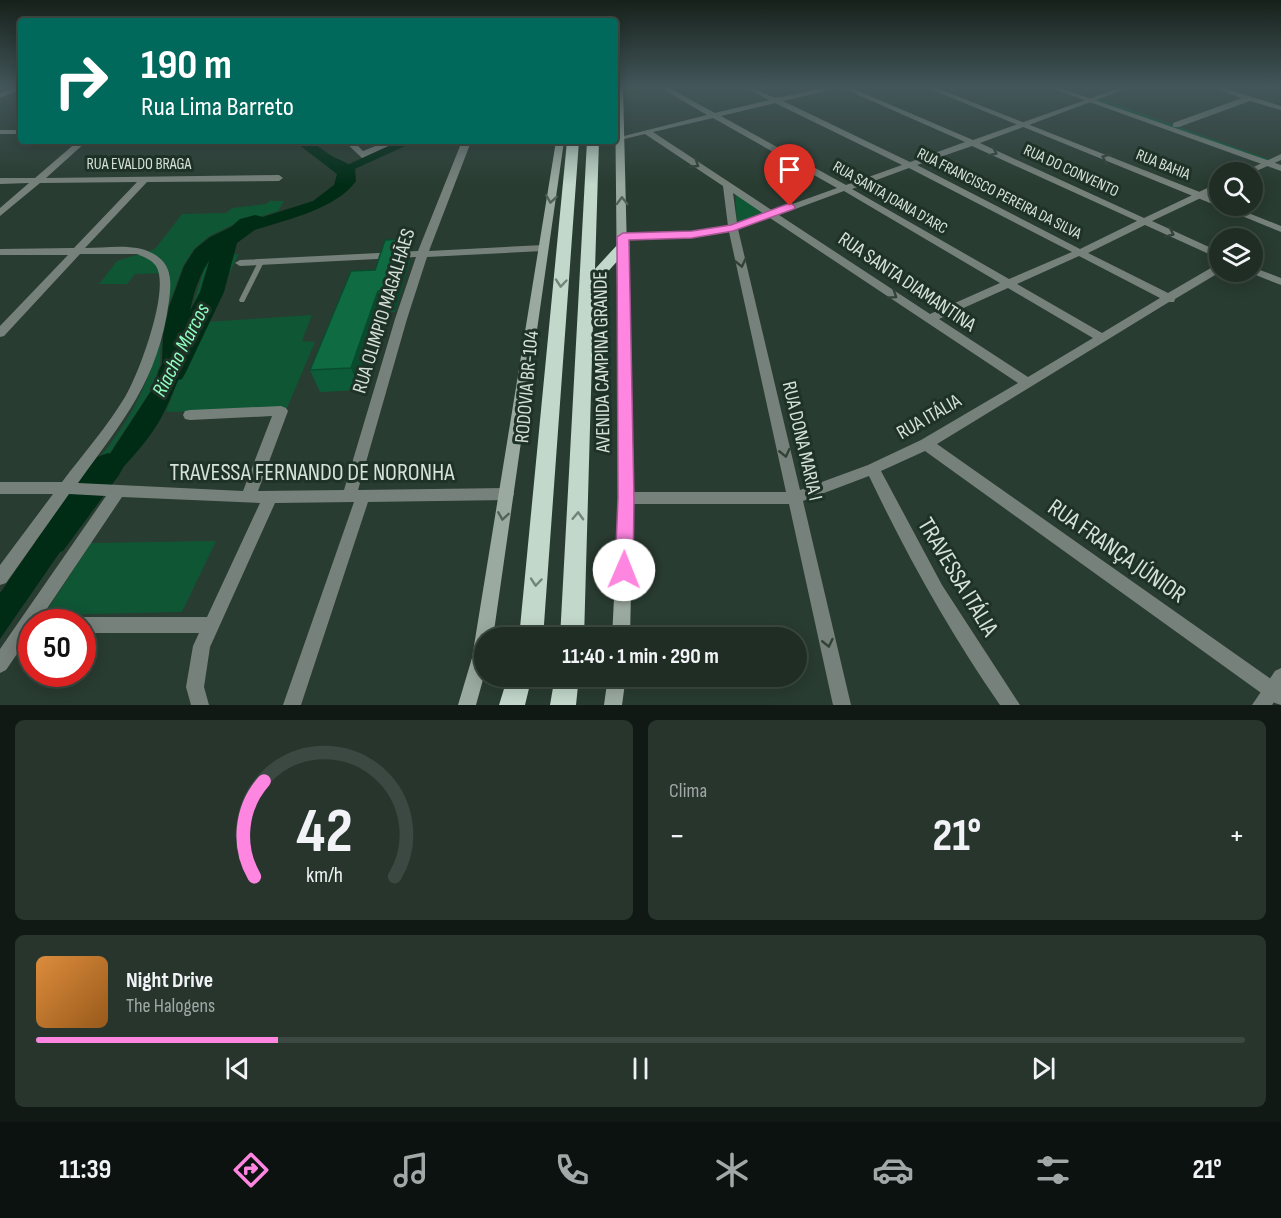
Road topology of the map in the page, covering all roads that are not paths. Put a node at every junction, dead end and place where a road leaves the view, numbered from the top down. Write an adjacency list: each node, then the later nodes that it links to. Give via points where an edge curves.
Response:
1 (620, 120): 16 (main road, AVENIDA CAMPINA GRANDE)
2 (695, 120): 15 (street)
3 (724, 120): 33 (street, RUA SANTA JOANA D'ARC)
4 (816, 120): 26 (street, RUA FRANCISCO PEREIRA DA SILVA)
5 (920, 120): 17 (street, RUA DO CONVENTO)
6 (1012, 120): 11 (street, RUA BAHIA)
7 (1035, 120): 11 (street)
8 (1149, 120): 25 (street)
9 (1162, 120): 12 (street)
10 (1190, 120): 12 (street)
11 (1023, 124): 17 (street); 35 (street, RUA BAHIA, one-way to 11)
12 (1176, 125): 25 (street)
13 (0, 132): 14 (street)
14 (18, 132)
15 (647, 132): 16 (street); 32 (street, RUA SANTA DIAMANTINA, one-way to 32)
16 (620, 138): 43 (main road, AVENIDA CAMPINA GRANDE, one-way to 16)
17 (971, 142): 26 (street); 40 (street, RUA DO CONVENTO, one-way to 40)
18 (80, 144): 30 (street)
19 (351, 144): 20 (street, via 362,155)
20 (388, 144)
21 (466, 144): 49 (street, RUA OLIMPIO MAGALHÃES)
22 (560, 144): 44 (main road, one-way to 44)
23 (573, 144): 79 (highway, RODOVIA BR-104, one-way to 79)
24 (593, 144): 56 (highway)
25 (1276, 161): 27 (street)
26 (908, 164): 33 (street); 48 (street, RUA FRANCISCO PEREIRA DA SILVA)
27 (1281, 168)
28 (279, 178): 29 (street, RUA EVALDO BRAGA)
29 (145, 179): 30 (street, RUA EVALDO BRAGA); 45 (street)
30 (38, 180): 31 (street, RUA EVALDO BRAGA); 37 (street)
31 (0, 181)
32 (727, 185): 38 (street, RUA SANTA DIAMANTINA); 41 (street, RUA DONA MARIA I)
33 (843, 187): 38 (street); 55 (street, RUA SANTA JOANA D'ARC)
34 (1209, 190): 35 (street)
35 (1199, 195): 36 (street, RUA BAHIA); 40 (street)
36 (1209, 199)
37 (0, 213)
38 (772, 213): 41 (street); 59 (street, RUA SANTA DIAMANTINA, one-way to 59)
39 (1249, 216): 42 (street)
40 (1145, 222): 46 (street, RUA DO CONVENTO, one-way to 46); 48 (street)
41 (733, 228): 43 (street); 74 (street, RUA DONA MARIA I, one-way to 74)
42 (1281, 229)
43 (623, 242): 56 (highway); 73 (main road, AVENIDA CAMPINA GRANDE)
44 (543, 249): 49 (street); 69 (main road)
45 (76, 251): 47 (street); 60 (street); 67 (street, via 138,251 157,261 164,271 164,299 152,352 140,381)
46 (1209, 251)
47 (0, 252)
48 (1081, 252): 55 (street); 57 (street, RUA FRANCISCO PEREIRA DA SILVA)
49 (422, 255): 50 (street); 70 (street, RUA OLIMPIO MAGALHÃES)
50 (261, 262): 51 (street); 58 (lane)
51 (240, 263)
52 (1209, 274): 57 (street, RUA ITÁLIA)
53 (1263, 275): 54 (street)
54 (1281, 282)
55 (1010, 284): 59 (street); 61 (street, RUA SANTA JOANA D'ARC)
56 (587, 286): 80 (highway, one-way to 56)
57 (1170, 299): 61 (street, RUA ITÁLIA)
58 (242, 300)
59 (928, 319): 62 (street, RUA SANTA DIAMANTINA)
60 (0, 333)
61 (1102, 338): 62 (street, RUA ITÁLIA)
62 (1026, 382): 64 (street, RUA ITÁLIA)
63 (190, 415): 71 (street, via 281,411)
64 (926, 444): 65 (street, RUA ITÁLIA); 87 (street, RUA FRANÇA JÚNIOR)
65 (873, 469): 74 (street, RUA ITÁLIA); 95 (street, TRAVESSA ITÁLIA, via 938,596)
66 (0, 488): 67 (street, TRAVESSA FERNANDO DE NORONHA)
67 (73, 488): 68 (street, TRAVESSA FERNANDO DE NORONHA); 75 (street)
68 (117, 492): 71 (street, TRAVESSA FERNANDO DE NORONHA); 76 (street)
69 (507, 494): 70 (street, TRAVESSA FERNANDO DE NORONHA); 90 (main road, one-way to 90, via 481,658)
70 (356, 496): 72 (street, TRAVESSA FERNANDO DE NORONHA); 89 (street, RUA OLIMPIO MAGALHÃES)
71 (248, 497): 72 (street, TRAVESSA FERNANDO DE NORONHA)
72 (270, 497): 78 (street)
73 (626, 498): 74 (street, RUA ITÁLIA); 81 (main road, AVENIDA CAMPINA GRANDE)
74 (795, 498): 94 (street, RUA DONA MARIA I, one-way to 94)
75 (0, 578)
76 (39, 609)
77 (96, 625): 78 (street)
78 (211, 625): 88 (street, via 202,646 195,687)
79 (532, 627)
80 (572, 627)
81 (621, 627)
82 (18, 639): 83 (street)
83 (0, 664)
84 (517, 687): 91 (highway)
85 (565, 687): 92 (highway)
86 (615, 687): 93 (main road)
87 (1278, 688): 96 (street)
88 (200, 705)
89 (292, 705)
90 (467, 705)
91 (512, 705)
92 (563, 705)
93 (613, 705)
94 (842, 705)
95 (1011, 705)
96 (1261, 705)

